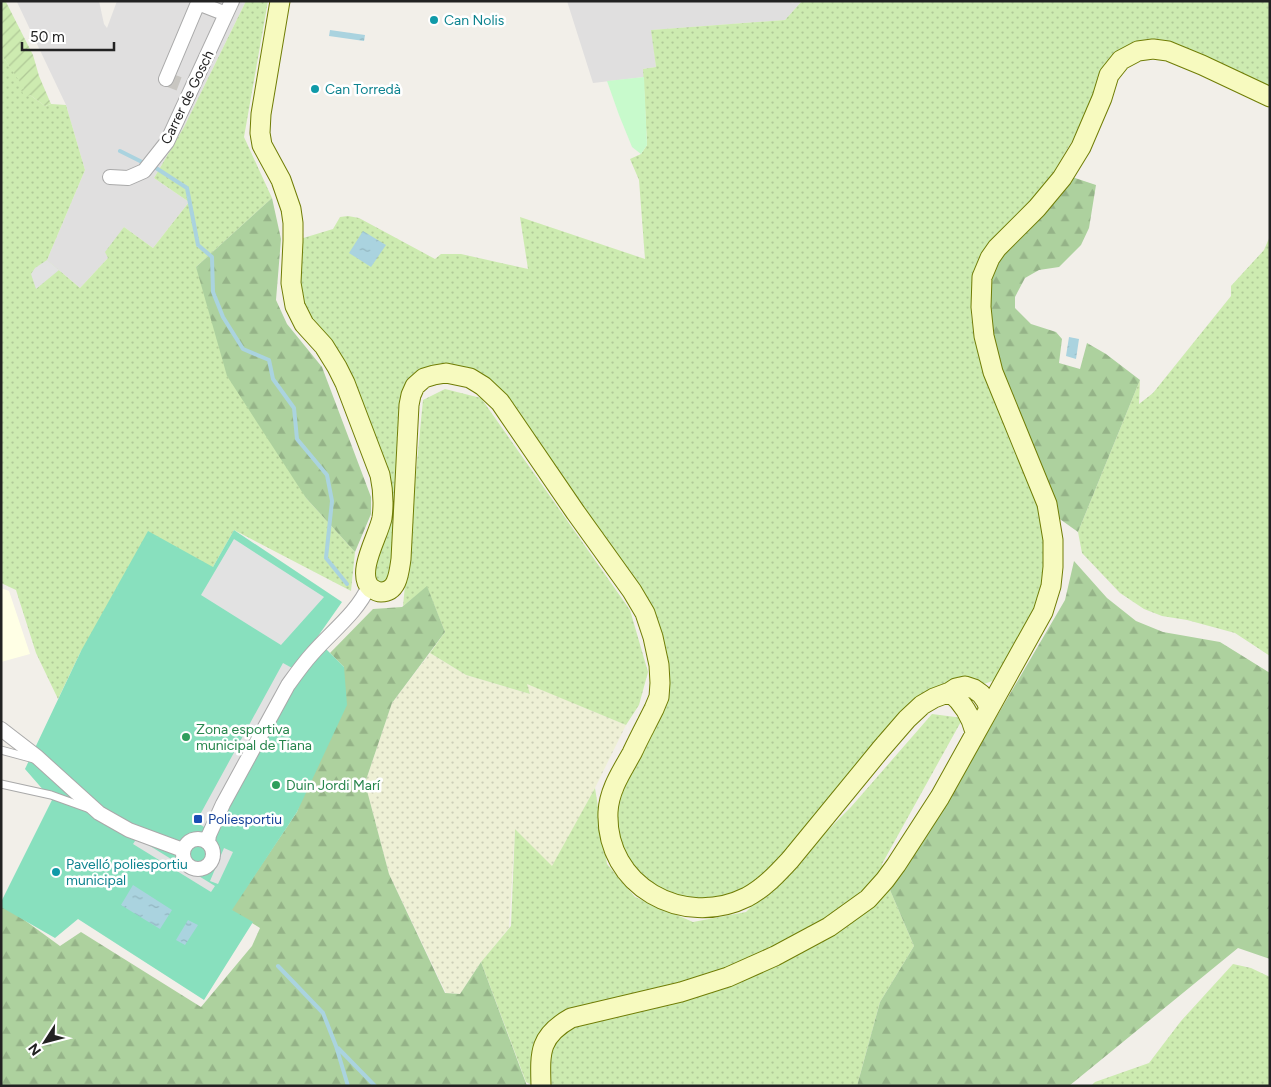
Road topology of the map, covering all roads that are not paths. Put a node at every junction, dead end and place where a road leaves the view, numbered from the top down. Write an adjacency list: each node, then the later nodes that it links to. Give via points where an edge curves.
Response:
1 (211, 1): 3 (street)
2 (280, 1): 7 (street, via 260,133 262,145 281,180 291,209 291,283 295,306 304,324 338,367 380,475 382,512 366,567 365,577)
3 (229, 8): 4 (street, Carrer de Gosch, via 198,4); 6 (street, Carrer de Gosch, via 167,142 144,171 128,178)
4 (166, 79)
5 (1270, 97): 8 (street, via 1168,51 1138,51 1121,60 1109,75 1081,147 1062,178 990,258 982,278 984,336 993,372 1047,504 1053,540 1051,586 1042,612)
6 (110, 177)
7 (369, 586): 10 (street, via 378,592 388,591 398,578 411,395 424,378 434,375 470,378 500,402 645,613 659,665 659,697 615,784 608,810 608,828 624,869 649,893 678,904 695,907 734,902 748,897 774,877 907,719 934,698); 18 (street, via 361,602 288,685 223,804)
8 (1006, 678): 9 (street, via 997,684); 11 (street)
9 (974, 689): 10 (street, via 965,686); 11 (street)
10 (950, 692): 11 (street); 13 (street, via 968,714)
11 (989, 708): 13 (street)
12 (1, 730): 15 (street)
13 (975, 732): 20 (street, via 940,797 901,858 868,899 829,927 728,977 681,992 571,1018 559,1025 545,1042 540,1058)
14 (1, 750): 15 (lane)
15 (44, 762): 17 (street)
16 (1, 784): 17 (lane, via 50,795)
17 (100, 813): 19 (street, via 129,830)
18 (208, 842): 19 (street, via 194,840); 19 (street, via 214,857 202,870 187,865)
19 (183, 850)
20 (542, 1086)

